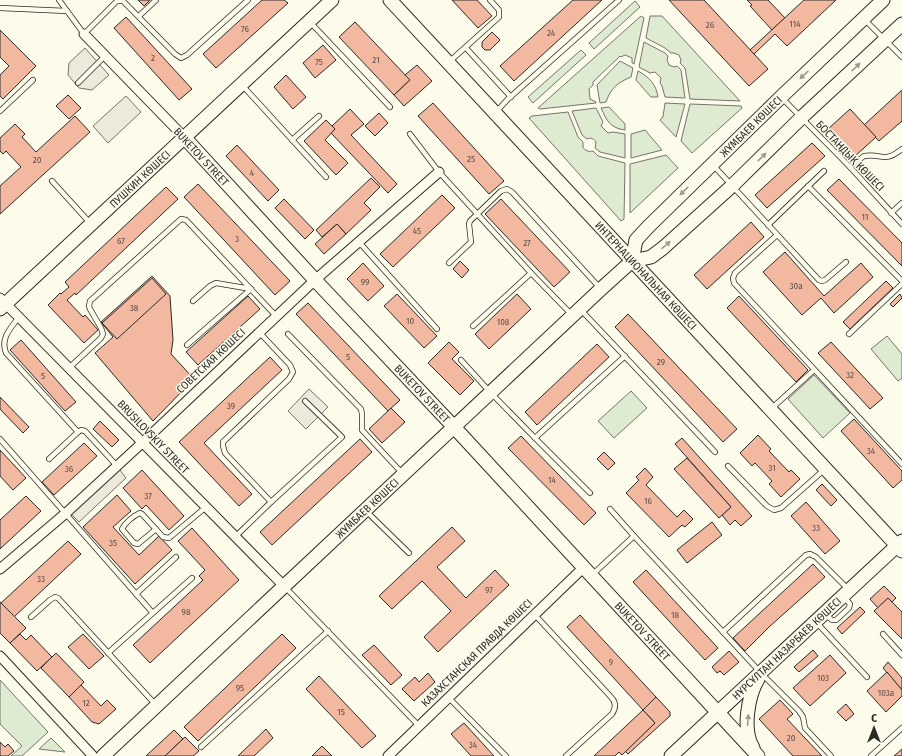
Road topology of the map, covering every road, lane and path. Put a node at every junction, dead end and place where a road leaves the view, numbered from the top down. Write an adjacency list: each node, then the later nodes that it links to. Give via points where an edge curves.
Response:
1 (60, 0): 10 (lane)
2 (156, 0): 11 (lane)
3 (248, 0): 11 (lane, via 187,56 181,58)
4 (332, 0): 13 (main road, ПУШКИН КӨШЕСІ)
5 (390, 0): 20 (main road, ИНТЕРНАЦИОНАЛЬНАЯ КӨШЕСІ)
6 (490, 0): 17 (lane, via 499,10 499,17)
7 (619, 0): 24 (lane)
8 (884, 0): 12 (main road, ЖҰМБАЕВ КӨШЕСІ)
9 (0, 8): 10 (lane)
10 (67, 12): 15 (lane)
11 (139, 16): 15 (lane, via 124,1 117,1)
12 (863, 19): 16 (lane); 25 (main road, ЖҰМБАЕВ КӨШЕСІ, one-way to 25)
13 (309, 21): 23 (main road, ПУШКИН КӨШЕСІ); 26 (lane)
14 (902, 24): 16 (main road, ЖҰМБАЕВ КӨШЕСІ)
15 (84, 34): 18 (street, BUKETOV STREET)
16 (885, 40): 19 (lane); 30 (main road, ЖҰМБАЕВ КӨШЕСІ, one-way to 16)
17 (466, 48): 20 (lane); 24 (lane)
18 (105, 56): 22 (lane); 32 (street, BUKETOV STREET)
19 (902, 57)
20 (448, 63): 28 (main road, ИНТЕРНАЦИОНАЛЬНАЯ КӨШЕСІ)
21 (34, 80): 27 (lane)
22 (78, 82)
23 (241, 84): 32 (main road, ПУШКИН КӨШЕСІ); 33 (lane)
24 (511, 97): 28 (lane)
25 (781, 97): 30 (lane, БОСТАНДЫҚ КӨШЕСІ); 35 (main road, ЖҰМБАЕВ КӨШЕСІ)
26 (390, 107)
27 (0, 111)
28 (495, 113): 51 (main road, ИНТЕРНАЦИОНАЛЬНАЯ КӨШЕСІ)
29 (319, 116): 33 (lane)
30 (801, 118): 36 (lane, БОСТАНДЫҚ КӨШЕСІ); 41 (main road, ЖҰМБАЕВ КӨШЕСІ, one-way to 30)
31 (410, 134): 38 (lane)
32 (184, 137): 46 (main road, ПУШКИН КӨШЕСІ); 55 (main road, BUKETOV STREET)
33 (292, 140): 39 (lane)
34 (902, 149): 36 (lane, via 886,158 864,156)
35 (712, 164): 41 (lane); 51 (main road, ЖҰМБАЕВ КӨШЕСІ, one-way to 51, via 636,240)
36 (850, 167): 44 (lane, БОСТАНДЫҚ КӨШЕСІ)
37 (824, 171): 42 (lane)
38 (440, 172): 45 (lane); 50 (street, СОВЕТСКАЯ КӨШЕСІ)
39 (326, 177)
40 (52, 181): 46 (lane)
41 (733, 186): 48 (lane); 51 (main road, ЖҰМБАЕВ КӨШЕСІ, one-way to 41, via 651,257)
42 (808, 186): 48 (lane); 56 (lane)
43 (902, 203): 44 (lane)
44 (891, 213): 47 (lane, БОСТАНДЫҚ КӨШЕСІ)
45 (478, 214): 53 (lane, via 469,222 471,242); 54 (lane); 58 (lane, via 501,191 510,190)
46 (92, 224): 60 (main road, ПУШКИН КӨШЕСІ)
47 (902, 224)
48 (768, 225): 49 (lane)
49 (777, 235): 52 (lane, via 822,281); 73 (lane, via 735,273 733,281)
50 (358, 241): 55 (street, СОВЕТСКАЯ КӨШЕСІ); 65 (lane)
51 (632, 261): 58 (main road, ЖҰМБАЕВ КӨШЕСІ); 76 (main road, ИНТЕРНАЦИОНАЛЬНАЯ КӨШЕСІ)
52 (846, 262)
53 (450, 263)
54 (531, 273): 61 (lane); 64 (lane)
55 (314, 280): 62 (street, СОВЕТСКАЯ КӨШЕСІ); 77 (main road, BUKETOV STREET)
56 (902, 283): 68 (lane)
57 (251, 289): 59 (lane, via 216,283); 62 (lane); 69 (lane); 72 (lane, via 186,220 181,219 90,301 90,309 103,334)
58 (601, 289): 61 (main road, ЖҰМБАЕВ КӨШЕСІ)
59 (193, 301)
60 (2, 303): 63 (street, BRUSILOVSKIY STREET)
61 (576, 312): 70 (lane); 74 (main road, ЖҰМБАЕВ КӨШЕСІ)
62 (276, 316): 66 (street, СОВЕТСКАЯ КӨШЕСІ)
63 (19, 317): 72 (street, BRUSILOVSKIY STREET); 78 (lane, via 5,336 6,353)
64 (473, 326)
65 (438, 329)
66 (259, 332): 81 (street, СОВЕТСКАЯ КӨШЕСІ); 90 (lane, via 290,365 293,372 289,379 225,438 223,446 225,453)
67 (288, 334): 88 (lane, via 361,409 362,430)
68 (849, 334)
69 (187, 344)
70 (625, 356): 79 (lane); 82 (lane)
71 (461, 360): 74 (lane)
72 (69, 368): 81 (street, BRUSILOVSKIY STREET)
73 (814, 370): 76 (lane); 84 (lane)
74 (490, 392): 77 (main road, ЖҰМБАЕВ КӨШЕСІ); 79 (lane)
75 (305, 401): 90 (lane, via 342,437)
76 (770, 410): 87 (main road, ИНТЕРНАЦИОНАЛЬНАЯ КӨШЕСІ)
77 (454, 427): 88 (main road, ЖҰМБАЕВ КӨШЕСІ); 102 (main road, BUKETOV STREET)
78 (78, 432): 83 (lane); 85 (lane, via 84,431)
79 (536, 438): 89 (lane)
80 (0, 439): 94 (lane)
81 (142, 443): 85 (street, СОВЕТСКАЯ КӨШЕСІ); 91 (street, BRUSILOVSKIY STREET)
82 (715, 452)
83 (48, 459)
84 (902, 464)
85 (117, 466): 94 (street, СОВЕТСКАЯ КӨШЕСІ)
86 (728, 466): 87 (lane, via 774,510 781,508)
87 (825, 469): 98 (main road, ИНТЕРНАЦИОНАЛЬНАЯ КӨШЕСІ)
88 (403, 475): 93 (main road, ЖҰМБАЕВ КӨШЕСІ)
89 (590, 493)
90 (271, 502): 96 (lane)
91 (206, 507): 95 (lane, via 169,538 165,538); 96 (street, BRUSILOVSKIY STREET)
92 (610, 509): 97 (lane)
93 (365, 510): 99 (lane); 104 (main road, ЖҰМБАЕВ КӨШЕСІ)
94 (66, 513): 101 (street, СОВЕТСКАЯ КӨШЕСІ); 106 (lane)
95 (156, 529): 95 (lane, via 140,513 122,529 134,543 138,544)
96 (236, 536): 104 (street, BRUSILOVSKIY STREET)
97 (634, 536): 102 (lane); 112 (lane)
98 (900, 546): 105 (main road, НҰРСҰЛТАН НАЗАРБАЕВ КӨШЕСІ)
99 (409, 553)
100 (176, 557): 106 (lane)
101 (0, 568)
102 (587, 572): 108 (street, КАЗАХСТАНСКАЯ ПРАВДА КӨШЕСІ); 121 (main road, BUKETOV STREET)
103 (192, 578): 107 (lane)
104 (284, 586): 111 (lane); 120 (main road, ЖҰМБАЕВ КӨШЕСІ)
105 (846, 593): 110 (main road, НҰРСҰЛТАН НАЗАРБАЕВ КӨШЕСІ); 112 (lane, via 816,557 806,555)
106 (136, 594): 107 (lane)
107 (152, 612): 114 (lane)
108 (534, 615): 119 (street, КАЗАХСТАНСКАЯ ПРАВДА КӨШЕСІ); 129 (lane, via 615,703 612,714)
109 (31, 617): 114 (lane, via 50,600 58,598)
110 (820, 618): 117 (main road, НҰРСҰЛТАН НАЗАРБАЕВ КӨШЕСІ); 118 (lane)
111 (328, 631): 122 (lane); 124 (lane)
112 (723, 632): 117 (lane)
113 (883, 634): 115 (lane)
114 (108, 653): 120 (lane)
115 (902, 654)
116 (0, 656): 125 (street)
117 (761, 673): 121 (main road, НҰРСҰЛТАН НАЗАРБАЕВ КӨШЕСІ); 131 (main road, one-way to 117, via 747,730 751,696); 132 (lane, via 799,710 805,728)
118 (867, 677)
119 (449, 698): 122 (street, КАЗАХСТАНСКАЯ ПРАВДА КӨШЕСІ); 128 (lane)
120 (156, 706): 126 (main road, ЖҰМБАЕВ КӨШЕСІ)
121 (718, 713): 130 (main road, НҰРСҰЛТАН НАЗАРБАЕВ КӨШЕСІ); 131 (main road, BUKETOV STREET)
122 (419, 726): 127 (street, КАЗАХСТАНСКАЯ ПРАВДА КӨШЕСІ)
123 (902, 728): 133 (lane)
124 (201, 747)
125 (93, 756)
126 (103, 756)
127 (388, 756)
128 (506, 756)
129 (566, 756)
130 (671, 756)
131 (758, 756)
132 (831, 756)
133 (871, 756)

